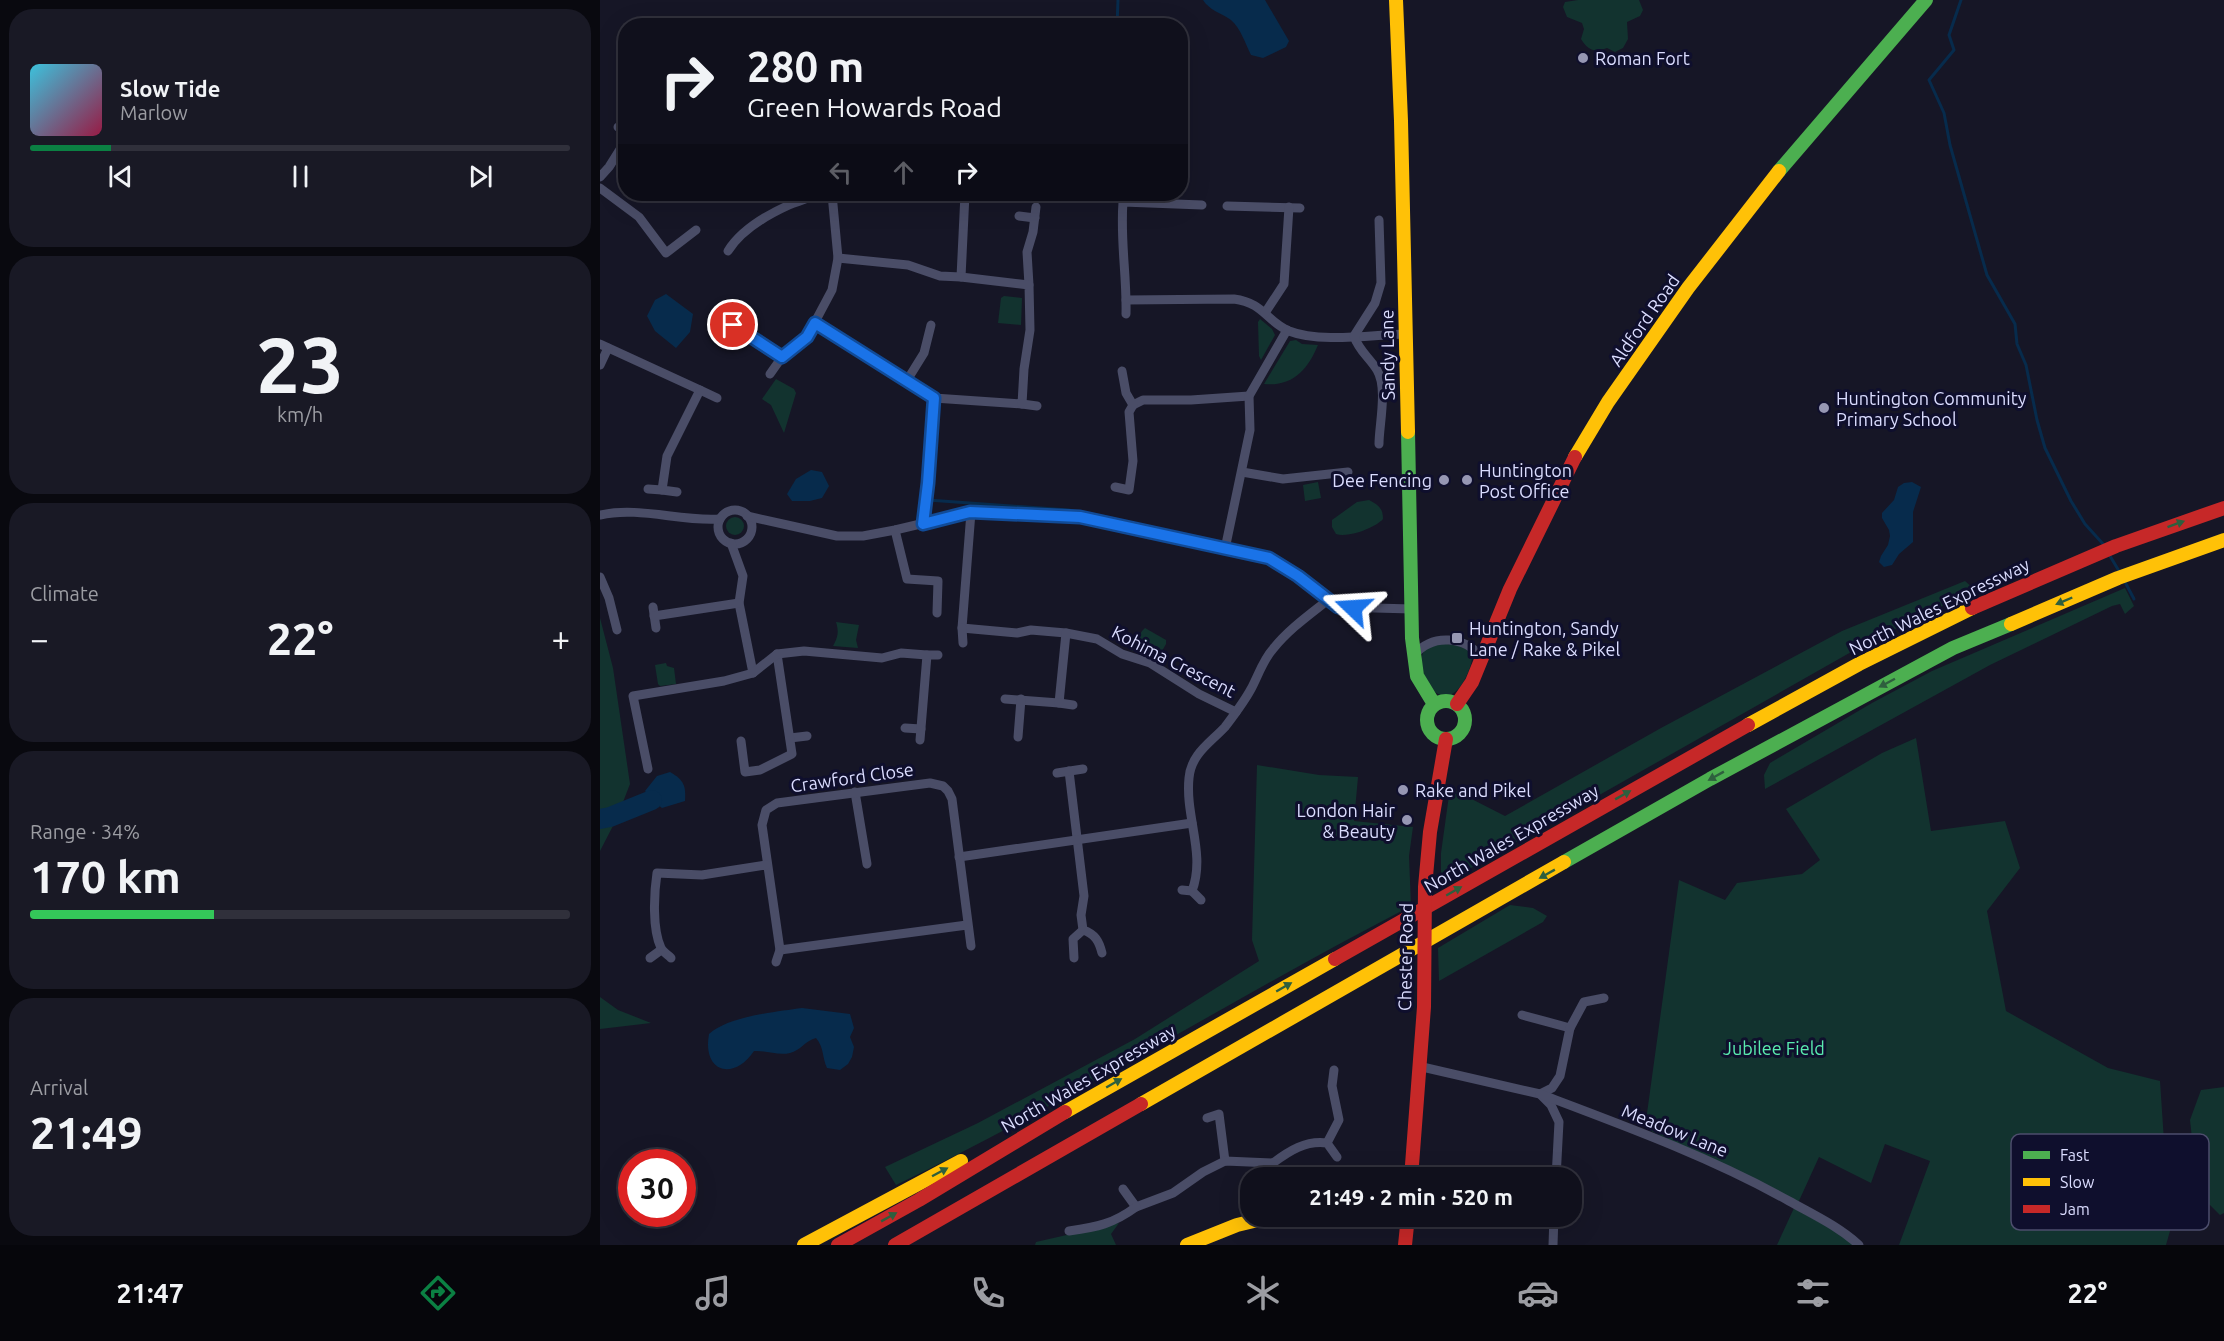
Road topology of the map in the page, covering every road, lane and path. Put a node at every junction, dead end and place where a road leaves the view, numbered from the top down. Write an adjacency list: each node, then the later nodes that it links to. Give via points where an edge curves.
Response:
1 (1396, 0): 34 (main road, Sandy Lane)
2 (1926, 0): 85 (main road, Aldford Road, via 1767,184 1608,402 1568,468)
3 (618, 153): 4 (street)
4 (600, 177)
5 (600, 188): 21 (street, via 639,217)
6 (805, 201): 20 (street, via 773,214 740,236)
7 (833, 201): 22 (street)
8 (965, 201): 24 (street)
9 (1118, 201): 10 (street)
10 (1123, 202): 11 (street); 26 (street)
11 (1202, 205)
12 (1227, 206): 14 (street)
13 (1036, 207): 17 (street)
14 (1289, 207): 15 (street); 27 (street, via 1284,284)
15 (1300, 208)
16 (1019, 216): 17 (street)
17 (1035, 218): 25 (street, via 1027,252)
18 (1379, 220): 36 (street, via 1381,283 1375,303)
19 (696, 230): 21 (street)
20 (728, 251)
21 (666, 253): 23 (street)
22 (838, 258): 24 (street, via 908,265 939,276); 30 (street, via 832,290)
23 (657, 260)
24 (961, 277): 25 (street)
25 (1029, 285): 47 (street, via 1030,330)
26 (1126, 300): 27 (street, via 1234,299 1249,301); 28 (street)
27 (1265, 313): 33 (street)
28 (1126, 314)
29 (721, 318): 31 (street)
30 (815, 323): 38 (street, via 807,337); 42 (street)
31 (733, 325): 35 (street); 38 (street)
32 (931, 325): 42 (street, via 925,335 924,353)
33 (1287, 330): 36 (street, via 1306,336); 44 (street)
34 (1404, 334): 36 (street); 74 (main road, Sandy Lane)
35 (725, 336)
36 (1354, 336): 50 (street, via 1381,380)
37 (604, 346): 39 (street); 43 (street)
38 (782, 357): 41 (street)
39 (600, 365)
40 (1122, 371): 48 (street)
41 (771, 374)
42 (906, 382): 46 (street)
43 (700, 390): 45 (street); 55 (street, via 667,456)
44 (1249, 396): 48 (street, via 1143,400); 51 (street, via 1250,430)
45 (717, 398)
46 (934, 398): 47 (street); 65 (street)
47 (1022, 404): 49 (street)
48 (1133, 405): 56 (street, via 1129,412 1133,461)
49 (1037, 406)
50 (1379, 444)
51 (1242, 472): 52 (street, via 1283,478); 70 (street)
52 (1348, 472)
53 (1115, 487): 56 (street)
54 (648, 489): 55 (street)
55 (662, 490): 57 (street)
56 (1128, 490): 58 (street)
57 (677, 492)
58 (1139, 493)
59 (2224, 508): 134 (main road, North Wales Expressway, one-way to 59, via 1808,691 1934,625 2100,551)
60 (970, 512): 65 (street); 70 (street, via 1080,517); 77 (street)
61 (600, 515): 63 (street, via 623,511)
62 (720, 519): 63 (street); 64 (street, via 733,510 743,512); 66 (street)
63 (705, 520): 66 (street)
64 (750, 520): 67 (street, via 837,536); 69 (street, via 747,538)
65 (923, 524): 67 (street)
66 (719, 529): 69 (street)
67 (895, 530): 75 (street, via 907,579 938,581)
68 (2224, 540): 150 (main road, one-way to 150, via 2118,578 1953,648 1710,779)
69 (734, 546): 73 (street, via 742,576)
70 (1225, 549): 72 (street, via 1269,558)
71 (600, 577): 78 (street)
72 (1328, 600): 74 (street, via 1338,607); 95 (street, via 1271,650)
73 (739, 603): 76 (street, via 654,612); 86 (street)
74 (1412, 609): 84 (main road, Sandy Lane)
75 (937, 613)
76 (656, 628)
77 (962, 628): 79 (street, Kohima Crescent); 80 (street)
78 (617, 630)
79 (1066, 633): 91 (street); 95 (street, Kohima Crescent, via 1097,639 1122,654 1150,663)
80 (963, 643)
81 (777, 654): 82 (street, via 804,651 882,658 901,653); 86 (street); 100 (street)
82 (927, 655): 83 (street); 97 (street)
83 (938, 655)
84 (1414, 655): 85 (street, via 1428,643 1444,640 1468,645); 92 (main road, Sandy Lane, via 1417,676)
85 (1482, 658): 93 (main road, Aldford Road)
86 (753, 673): 88 (street)
87 (649, 682): 88 (street)
88 (651, 693): 104 (street, via 633,696)
89 (1005, 699): 90 (street)
90 (1021, 699): 91 (street); 99 (street)
91 (1059, 703): 94 (street)
92 (1434, 704): 93 (main road, via 1443,700); 101 (main road, via 1427,723 1436,736)
93 (1457, 704): 101 (main road, via 1465,717 1464,726 1455,737)
94 (1073, 705)
95 (1236, 712): 109 (street, via 1192,765 1188,788)
96 (905, 728): 97 (street)
97 (921, 729): 102 (street)
98 (807, 736): 100 (street)
99 (1018, 737)
100 (790, 738): 103 (street, via 792,754 760,770 745,772)
101 (1446, 739): 128 (main road, Chester Road, via 1425,887 1425,965)
102 (920, 740)
103 (741, 741)
104 (648, 769)
105 (1083, 769): 106 (street)
106 (1069, 771): 107 (street); 110 (street)
107 (1057, 773)
108 (855, 792): 111 (street, Crawford Close, via 930,783 943,786 952,799); 112 (street); 113 (street, Crawford Close, via 777,803 766,810 762,825)
109 (1192, 823): 110 (street); 114 (street, via 1199,866 1187,891)
110 (1078, 838): 111 (street); 116 (street)
111 (959, 857): 115 (street, Crawford Close)
112 (867, 864)
113 (766, 865): 118 (street, via 702,875 653,870); 119 (street, Crawford Close)
114 (1201, 900)
115 (967, 925): 117 (street, Crawford Close); 119 (street)
116 (1083, 930): 120 (street, via 1092,933); 123 (street, via 1073,939)
117 (971, 946)
118 (661, 950): 121 (street); 122 (street)
119 (780, 950): 124 (street, Crawford Close)
120 (1102, 953)
121 (650, 958)
122 (671, 958)
123 (1074, 958)
124 (776, 963)
125 (1604, 998): 127 (street, via 1584,1002)
126 (1522, 1015): 127 (street)
127 (1570, 1028): 132 (street, via 1560,1076 1552,1088)
128 (1418, 1066): 132 (street, Meadow Lane); 140 (main road, Chester Road)
129 (1334, 1070): 131 (street)
130 (1321, 1083): 131 (street)
131 (1332, 1086): 135 (street, via 1339,1120)
132 (1540, 1094): 141 (street, via 1559,1122); 154 (street, Meadow Lane, via 1746,1177 1843,1231)
133 (1207, 1118): 137 (street, via 1221,1111)
134 (1045, 1123): 148 (main road, one-way to 134, via 963,1160); 149 (main road, North Wales Expressway, one-way to 134)
135 (1327, 1143): 136 (street); 138 (street, via 1290,1151)
136 (1337, 1157)
137 (1225, 1161): 138 (street); 143 (street, via 1173,1193)
138 (1273, 1163): 139 (street)
139 (1273, 1167)
140 (1412, 1167)
141 (1557, 1167)
142 (1124, 1189): 143 (street)
143 (1136, 1206): 147 (street, via 1104,1226)
144 (1240, 1224): 151 (main road)
145 (1407, 1227): 152 (main road)
146 (1553, 1227): 153 (street)
147 (1070, 1231)
148 (804, 1245)
149 (838, 1245)
150 (895, 1245)
151 (1187, 1245)
152 (1405, 1245)
153 (1552, 1245)
154 (1859, 1245)

